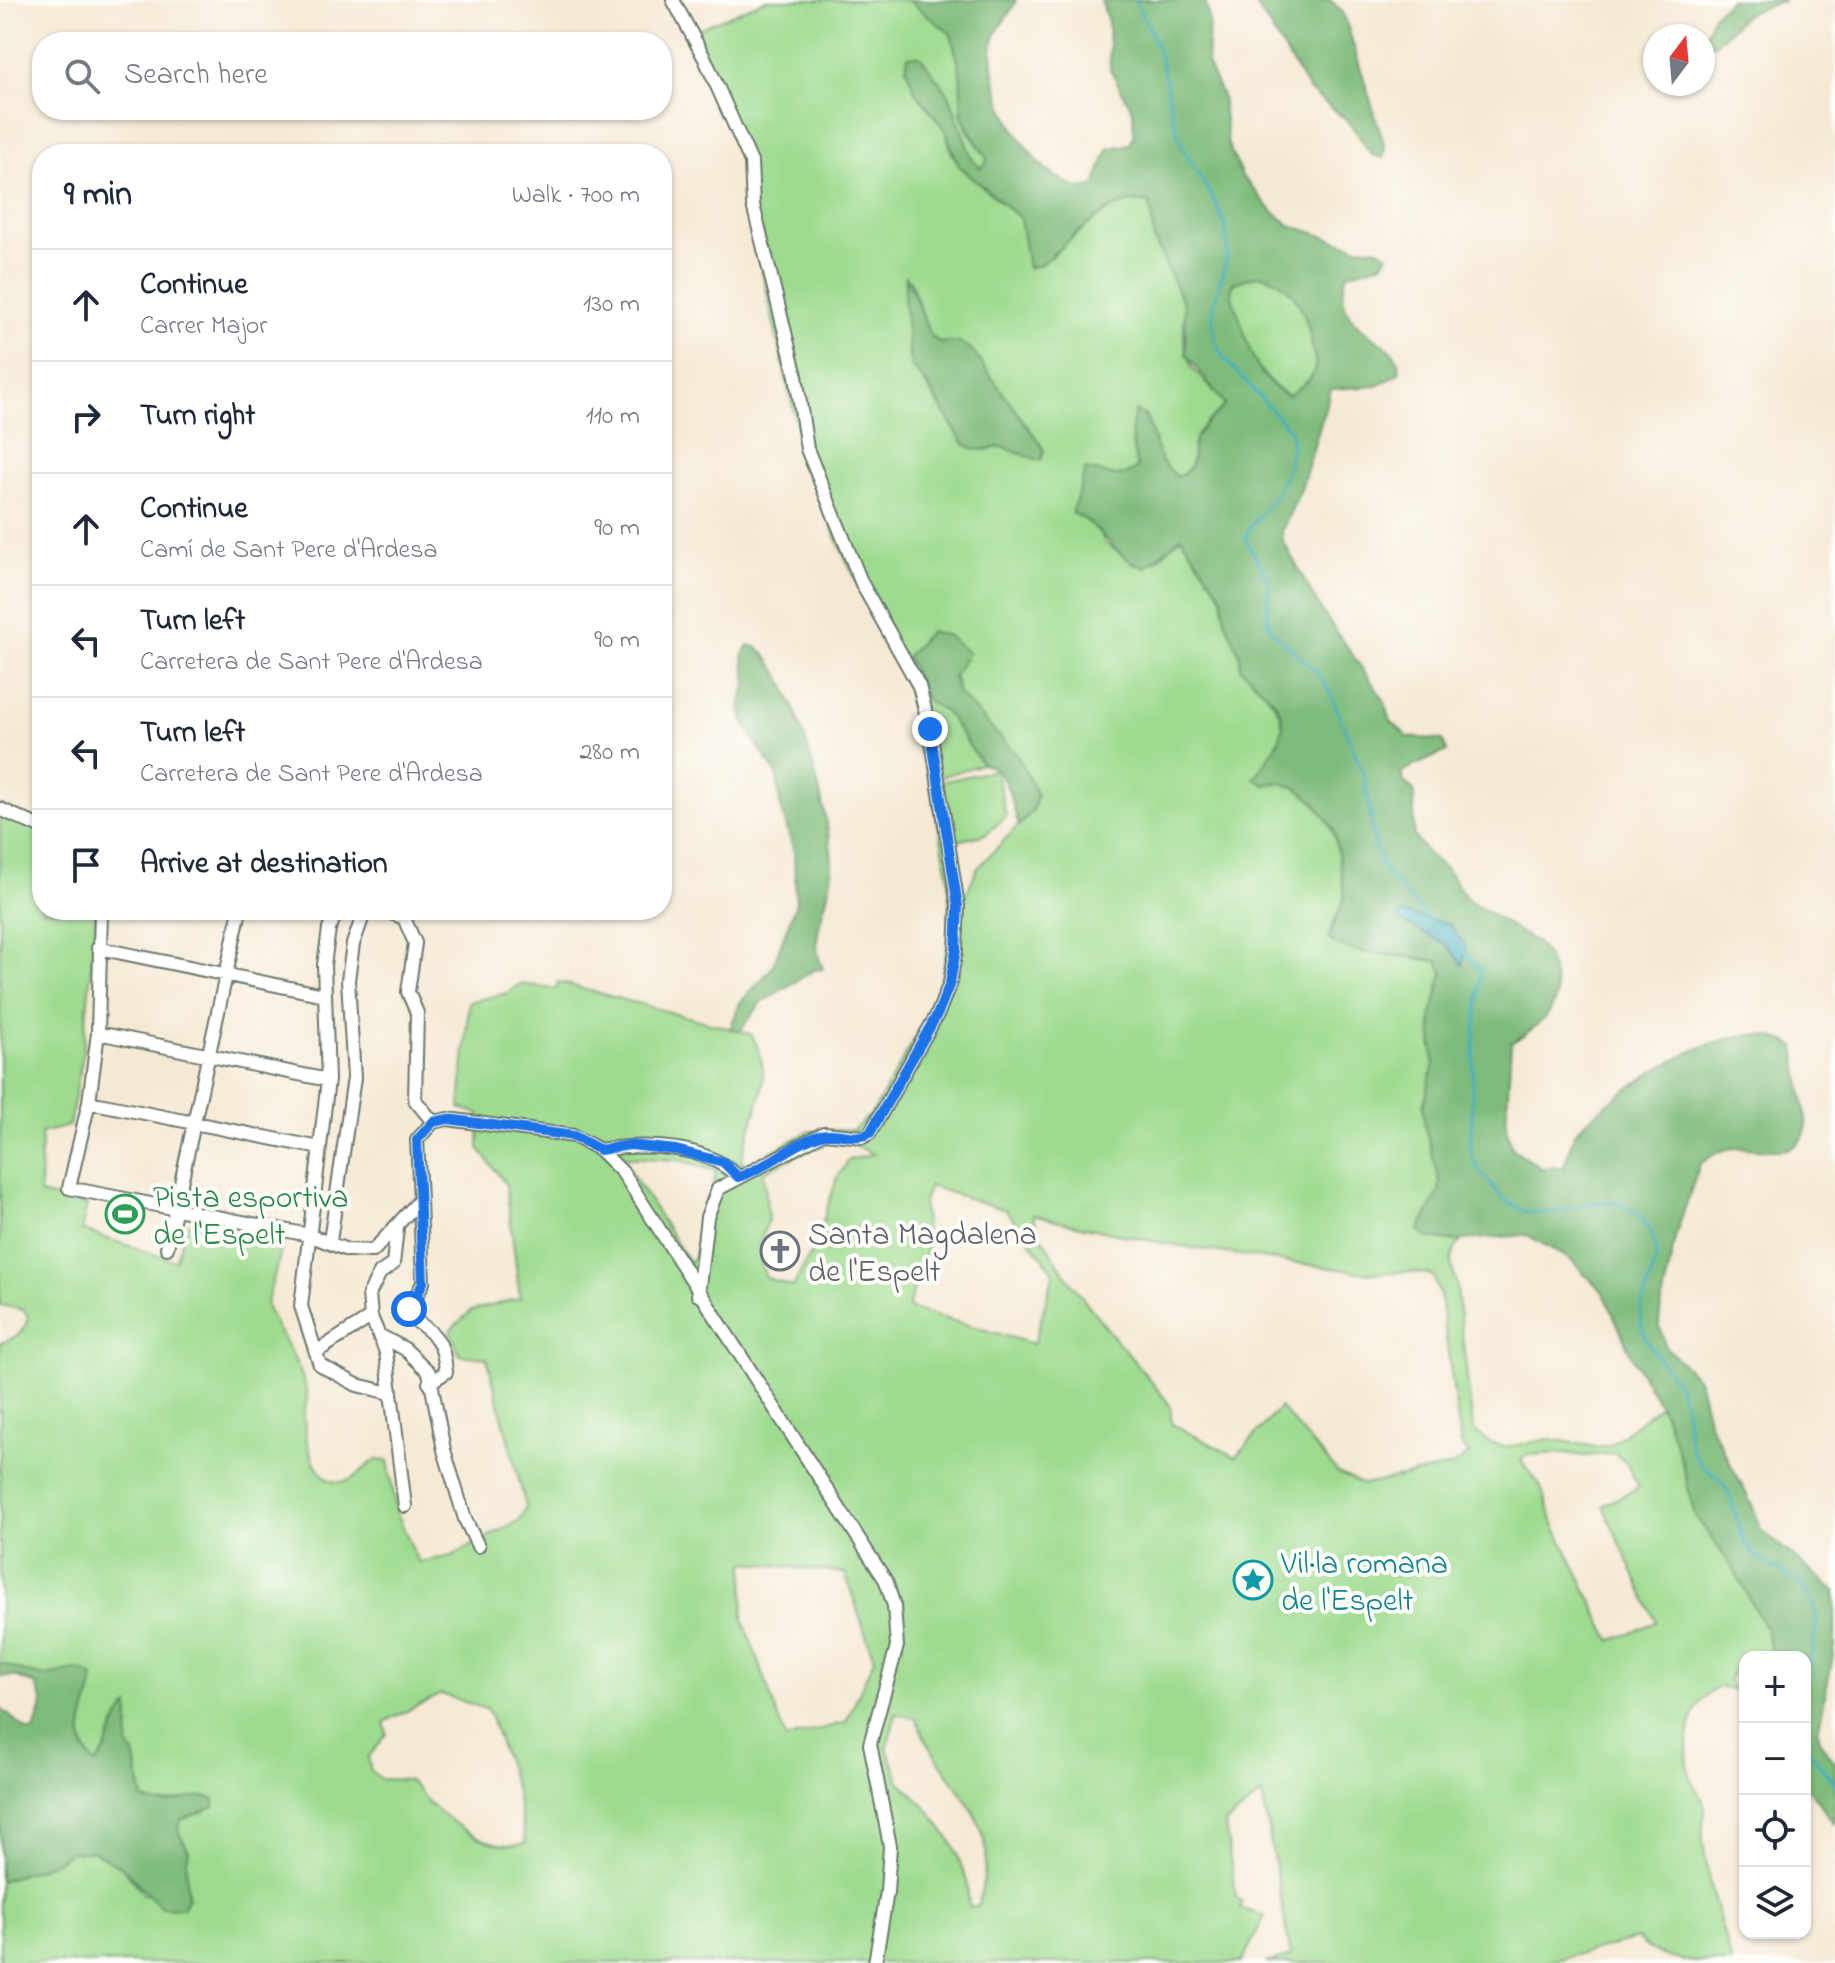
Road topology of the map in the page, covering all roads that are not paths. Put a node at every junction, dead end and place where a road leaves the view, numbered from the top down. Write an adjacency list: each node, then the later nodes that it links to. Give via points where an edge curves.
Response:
1 (673, 0): 20 (street, via 751,162 753,205 788,342 807,449 862,584 919,686 958,906 956,950 938,1013 870,1133 824,1133)
2 (0, 809): 3 (street)
3 (32, 823)
4 (100, 920): 9 (street)
5 (238, 920): 10 (street)
6 (333, 920): 11 (street)
7 (361, 920): 25 (street, via 348,980 354,1078)
8 (405, 920): 16 (street, via 415,943 408,992 417,1013 415,1100)
9 (98, 948): 10 (street); 12 (street)
10 (228, 974): 11 (street); 13 (street)
11 (324, 995): 14 (street)
12 (98, 1033): 13 (street); 15 (street)
13 (210, 1054): 14 (street); 17 (street)
14 (328, 1080): 18 (street)
15 (89, 1102): 17 (street); 22 (street, via 69,1188)
16 (433, 1122): 19 (street, via 448,1119 574,1136); 21 (street, via 417,1140)
17 (196, 1126): 18 (street); 22 (street)
18 (320, 1148): 24 (street)
19 (600, 1150): 20 (street, via 630,1145 676,1150 723,1162); 27 (street, via 623,1173)
20 (738, 1177): 27 (street, via 718,1189 707,1217)
21 (420, 1200): 23 (street); 31 (street, via 423,1283 409,1309 411,1318 438,1334 446,1372)
22 (178, 1208): 24 (street); 26 (street)
23 (397, 1228): 25 (street, via 373,1251 347,1250); 28 (street, via 393,1264 380,1273 369,1294)
24 (309, 1235): 25 (street); 30 (street, via 301,1306)
25 (330, 1241)
26 (167, 1248)
27 (698, 1295): 35 (street, via 886,1581 894,1606 897,1646 870,1744 890,1846)
28 (371, 1317): 29 (street); 30 (street)
29 (379, 1335): 31 (street, via 414,1356 429,1372); 32 (street)
30 (316, 1352): 32 (street, via 320,1365 357,1385)
31 (429, 1383): 34 (street, via 444,1450)
32 (390, 1393): 33 (street)
33 (405, 1506)
34 (478, 1546)
35 (875, 1963)

